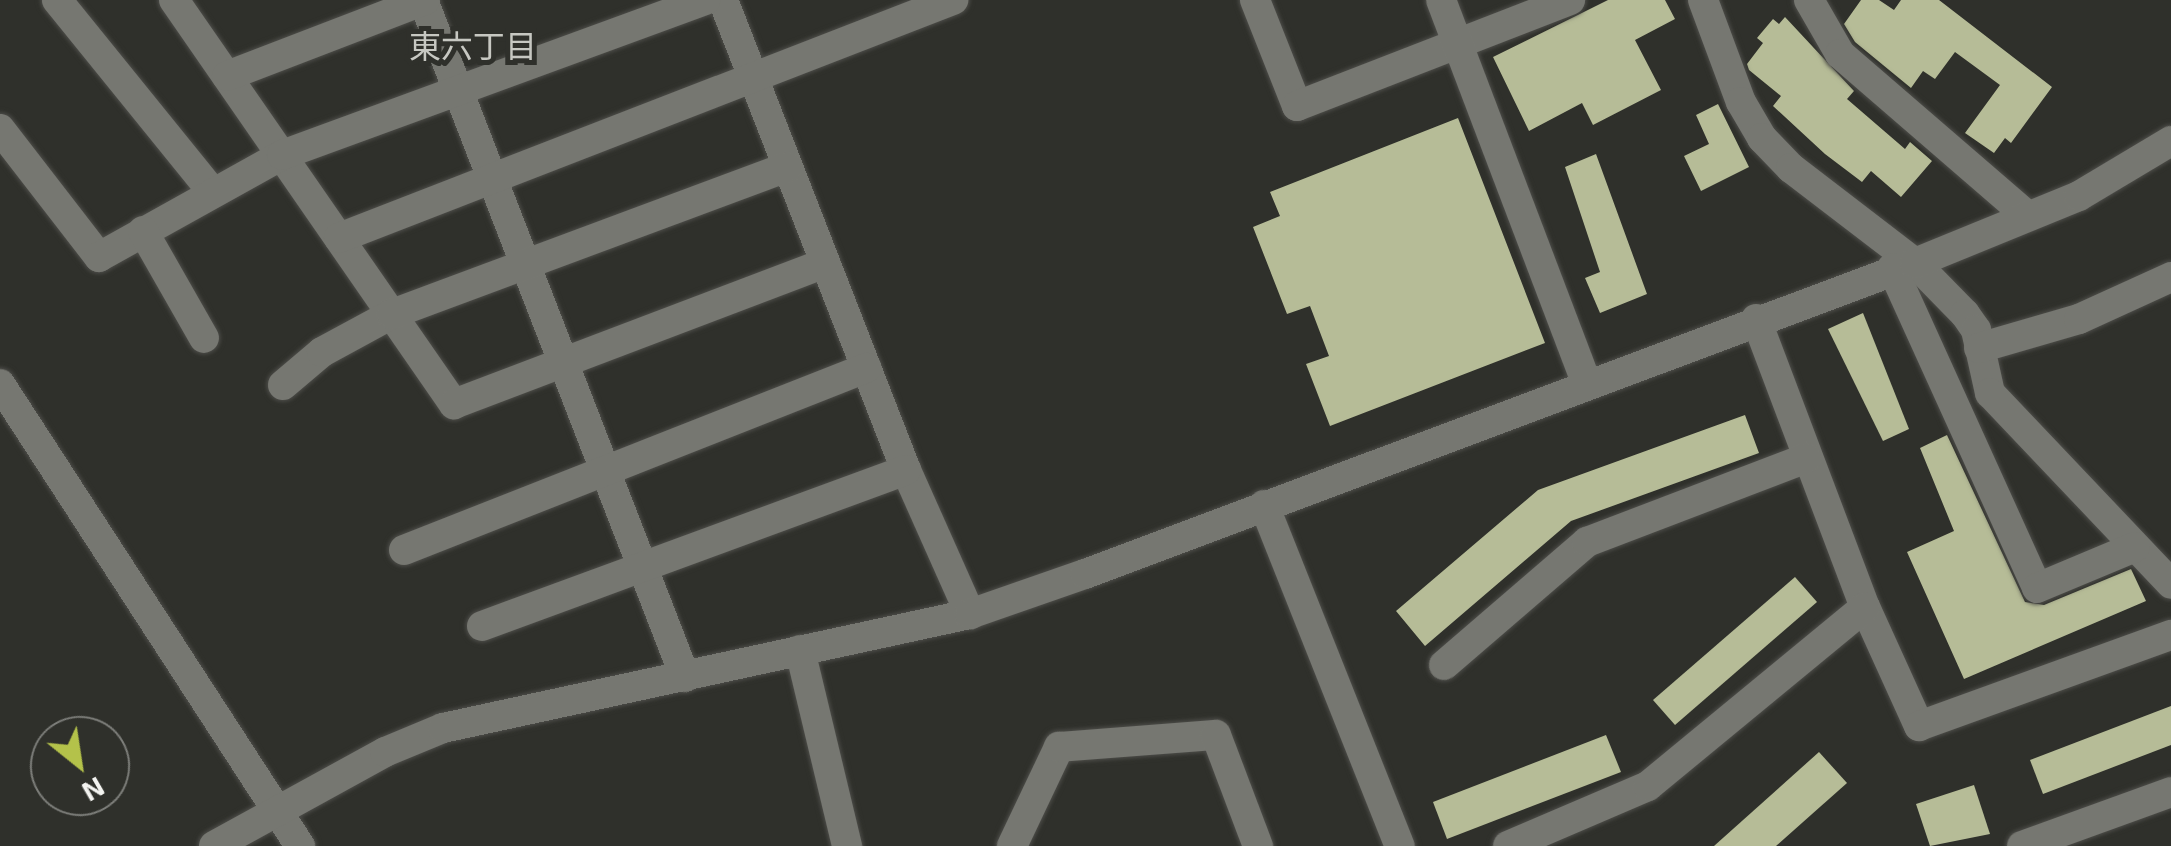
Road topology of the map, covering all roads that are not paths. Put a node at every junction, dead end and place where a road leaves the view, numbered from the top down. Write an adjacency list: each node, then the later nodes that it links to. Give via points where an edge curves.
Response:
1 (57, 0): 21 (street)
2 (174, 0): 13 (street)
3 (424, 0): 13 (street); 15 (street)
4 (706, 0): 15 (street)
5 (723, 0): 14 (street)
6 (953, 0): 14 (street)
7 (1441, 0): 12 (street)
8 (1570, 0): 12 (street)
9 (1702, 0): 27 (street, via 1762,138)
10 (1809, 0): 22 (street, via 1840,54)
11 (1259, 1): 12 (street, via 1296,106)
12 (1456, 44): 35 (street)
13 (227, 76): 18 (street)
14 (753, 77): 19 (street); 20 (street)
15 (458, 90): 18 (street); 20 (street)
16 (0, 129): 23 (street, via 99,257)
17 (2171, 141): 22 (street, via 2096,187)
18 (282, 155): 21 (street); 24 (street)
19 (788, 167): 25 (street); 26 (street)
20 (492, 178): 24 (street); 25 (street)
21 (211, 190): 23 (street)
22 (2028, 216): 27 (street)
23 (143, 231): 31 (street)
24 (339, 238): 29 (street)
25 (525, 263): 29 (street); 33 (street)
26 (825, 263): 33 (street); 34 (street)
27 (1904, 265): 30 (street); 32 (street, via 1964,314); 42 (street, via 2037,588)
28 (2171, 277): 32 (street, via 2080,319)
29 (392, 314): 33 (street, via 454,404); 37 (street, via 322,352)
30 (1756, 319): 35 (street); 38 (street)
31 (204, 338)
32 (1979, 348): 42 (street, via 1990,393)
33 (563, 362): 40 (street)
34 (866, 368): 39 (street); 40 (street)
35 (1586, 381): 41 (street)
36 (0, 384): 54 (street)
37 (283, 385)
38 (1808, 458): 46 (street); 51 (street, via 1587,542)
39 (906, 470): 44 (street); 47 (street)
40 (605, 471): 43 (street); 44 (street)
41 (1264, 506): 47 (street); 60 (street)
42 (2135, 547): 45 (street)
43 (404, 550)
44 (643, 566): 48 (street); 52 (street)
45 (2171, 584)
46 (1865, 606): 49 (street, via 1912,718 1930,727); 61 (street, via 1648,786)
47 (970, 614): 50 (street)
48 (482, 626)
49 (2171, 635)
50 (800, 650): 52 (street); 57 (street)
51 (1444, 665)
52 (685, 677): 54 (street, via 443,728)
53 (2171, 792): 62 (street)
54 (275, 809): 55 (street); 56 (street)
55 (214, 846)
56 (300, 846)
57 (847, 846)
58 (1012, 846): 59 (street, via 1058,747 1216,736)
59 (1258, 846)
60 (1400, 846)
61 (1508, 846)
62 (2022, 846)

